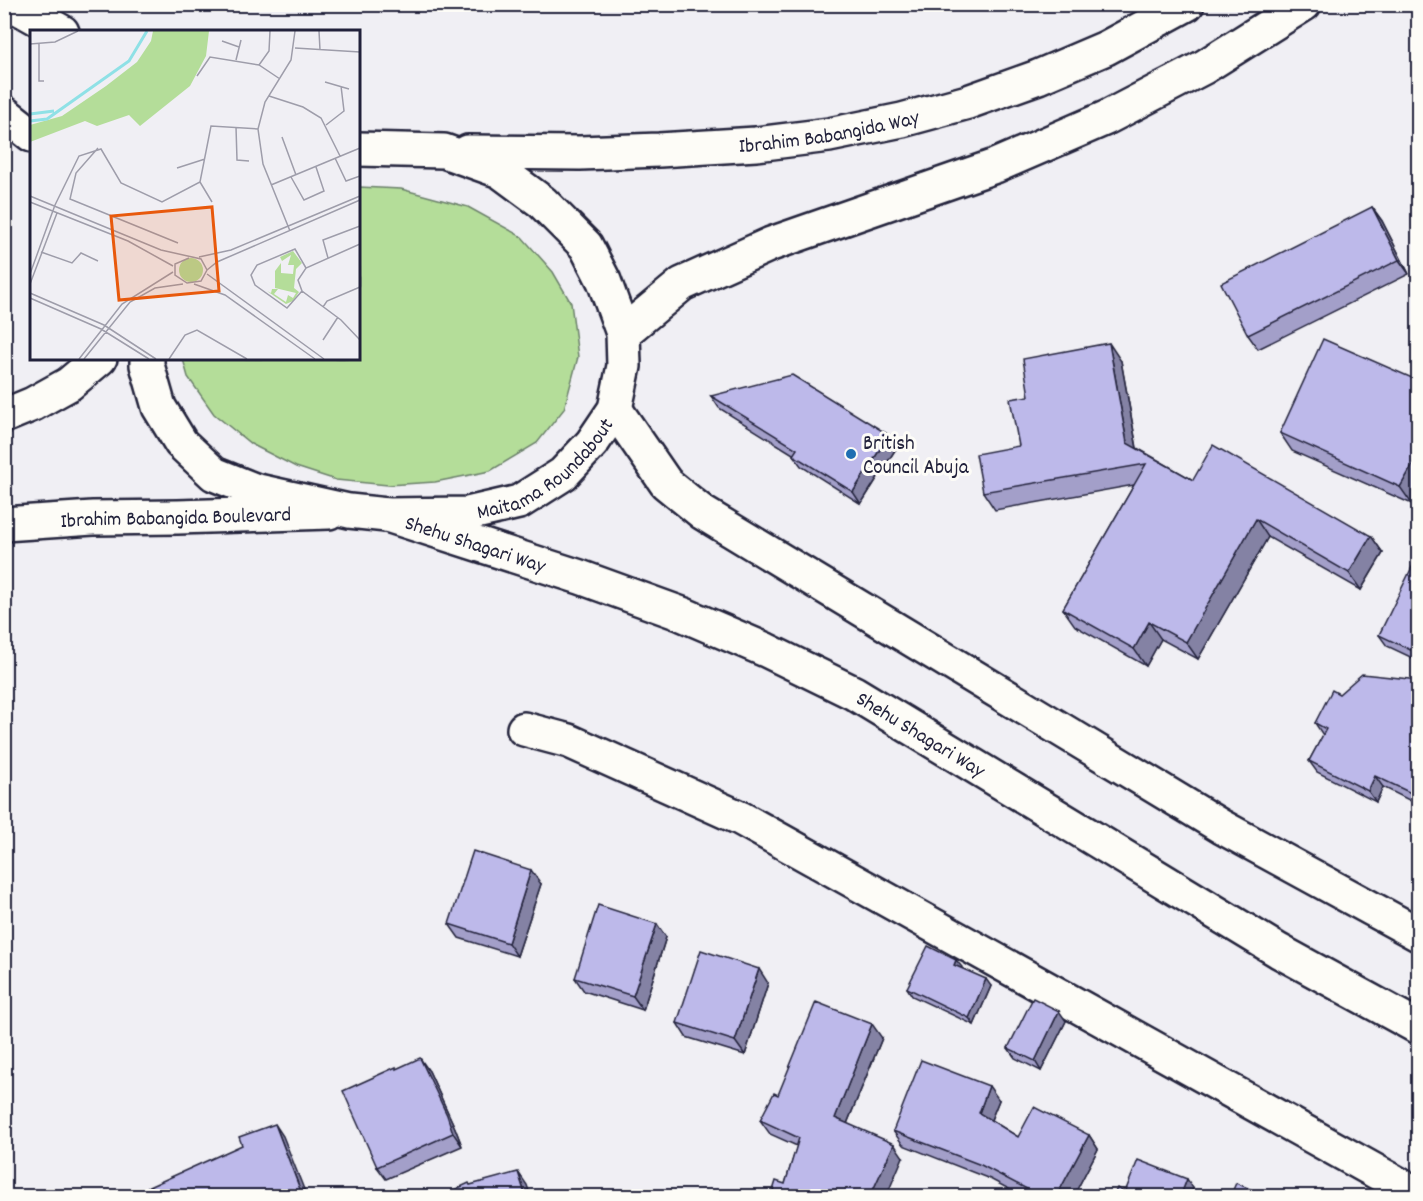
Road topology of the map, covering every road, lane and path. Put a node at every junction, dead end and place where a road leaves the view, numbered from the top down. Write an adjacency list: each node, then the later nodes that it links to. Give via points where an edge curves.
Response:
1 (12, 4): 4 (main road)
2 (1187, 4): 8 (main road, Ibrahim Babangida Way, via 1106,48 1038,77 968,102 829,135 756,144 602,153)
3 (1304, 4): 9 (main road, via 1204,67 1106,118 995,166 771,244 682,284)
4 (58, 30)
5 (4, 113): 6 (main road)
6 (30, 133)
7 (362, 147): 8 (main road, Maitama Roundabout)
8 (444, 152): 9 (main road, Maitama Roundabout, via 500,171 542,201 585,246 604,281)
9 (623, 333): 12 (main road, Maitama Roundabout, via 624,366)
10 (98, 360): 13 (main road, via 69,384)
11 (147, 360): 14 (main road, Maitama Roundabout, via 159,406 181,443 214,474 254,490)
12 (615, 409): 15 (main road, Maitama Roundabout, via 564,474 519,502 467,514); 18 (main road, via 666,483 703,513 1222,827)
13 (4, 416)
14 (349, 511): 15 (main road, Maitama Roundabout); 16 (main road, Ibrahim Babangida Boulevard)
15 (387, 515): 19 (main road, Shehu Shagari Way, via 682,614 854,693 1279,951)
16 (4, 524)
17 (524, 729): 20 (main road, via 570,741 740,818)
18 (1419, 934)
19 (1419, 1027)
20 (1419, 1195)

